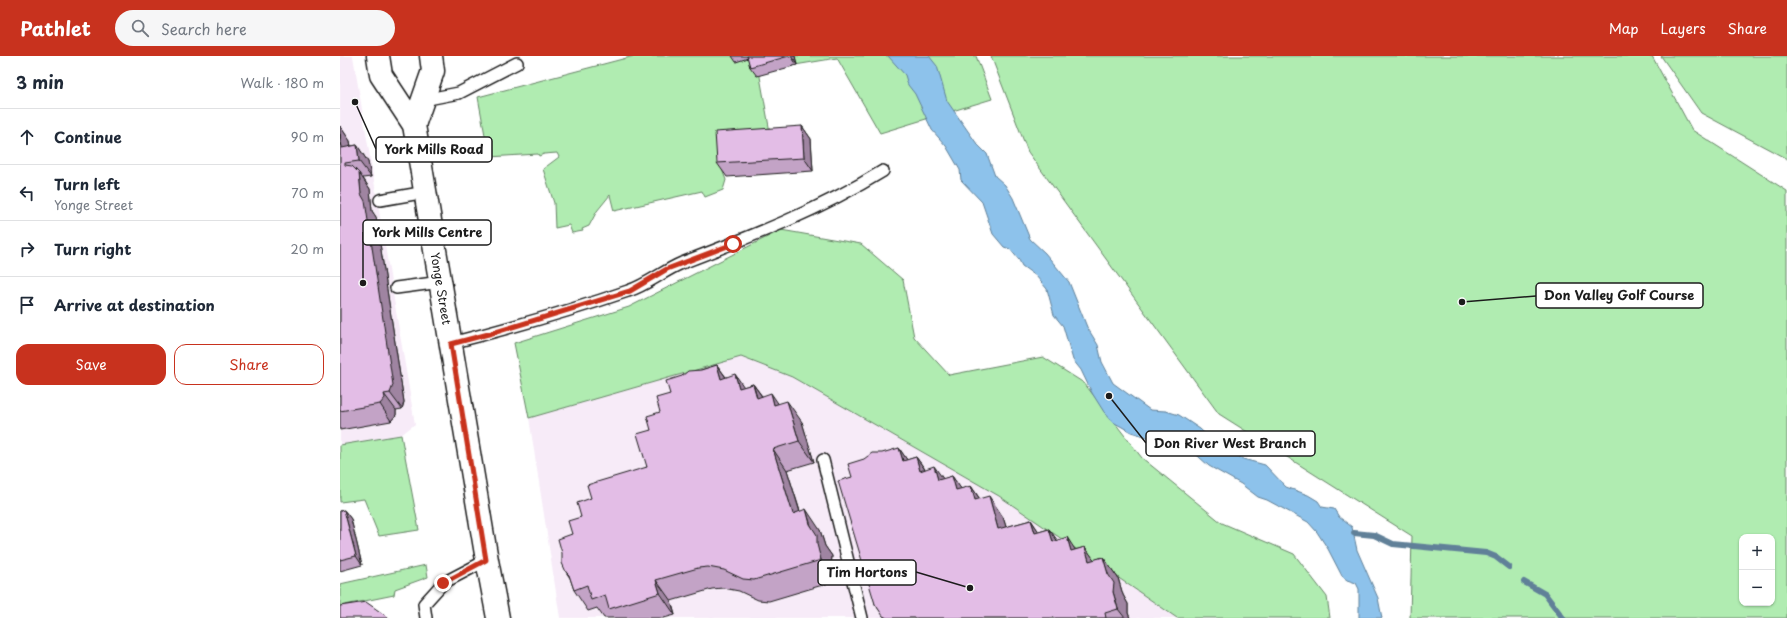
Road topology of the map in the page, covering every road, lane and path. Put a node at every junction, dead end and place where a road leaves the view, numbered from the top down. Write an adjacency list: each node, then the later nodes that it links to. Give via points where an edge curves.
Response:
1 (378, 56): 5 (main road, Yonge Street, via 381,75)
2 (430, 56): 4 (main road, via 434,71)
3 (517, 63): 4 (lane, via 459,93)
4 (423, 100): 5 (main road)
5 (414, 124): 7 (main road, Yonge Street)
6 (883, 171): 11 (lane, via 848,192 744,239 667,269 630,291)
7 (426, 192): 8 (lane); 9 (main road, Yonge Street)
8 (380, 200)
9 (441, 282): 10 (lane); 11 (main road, Yonge Street)
10 (396, 288)
11 (451, 344): 13 (main road, Yonge Street)
12 (823, 460): 16 (lane)
13 (486, 560): 14 (lane, via 443,583 424,604); 15 (main road, Yonge Street)
14 (426, 618)
15 (498, 618)
16 (862, 618)

